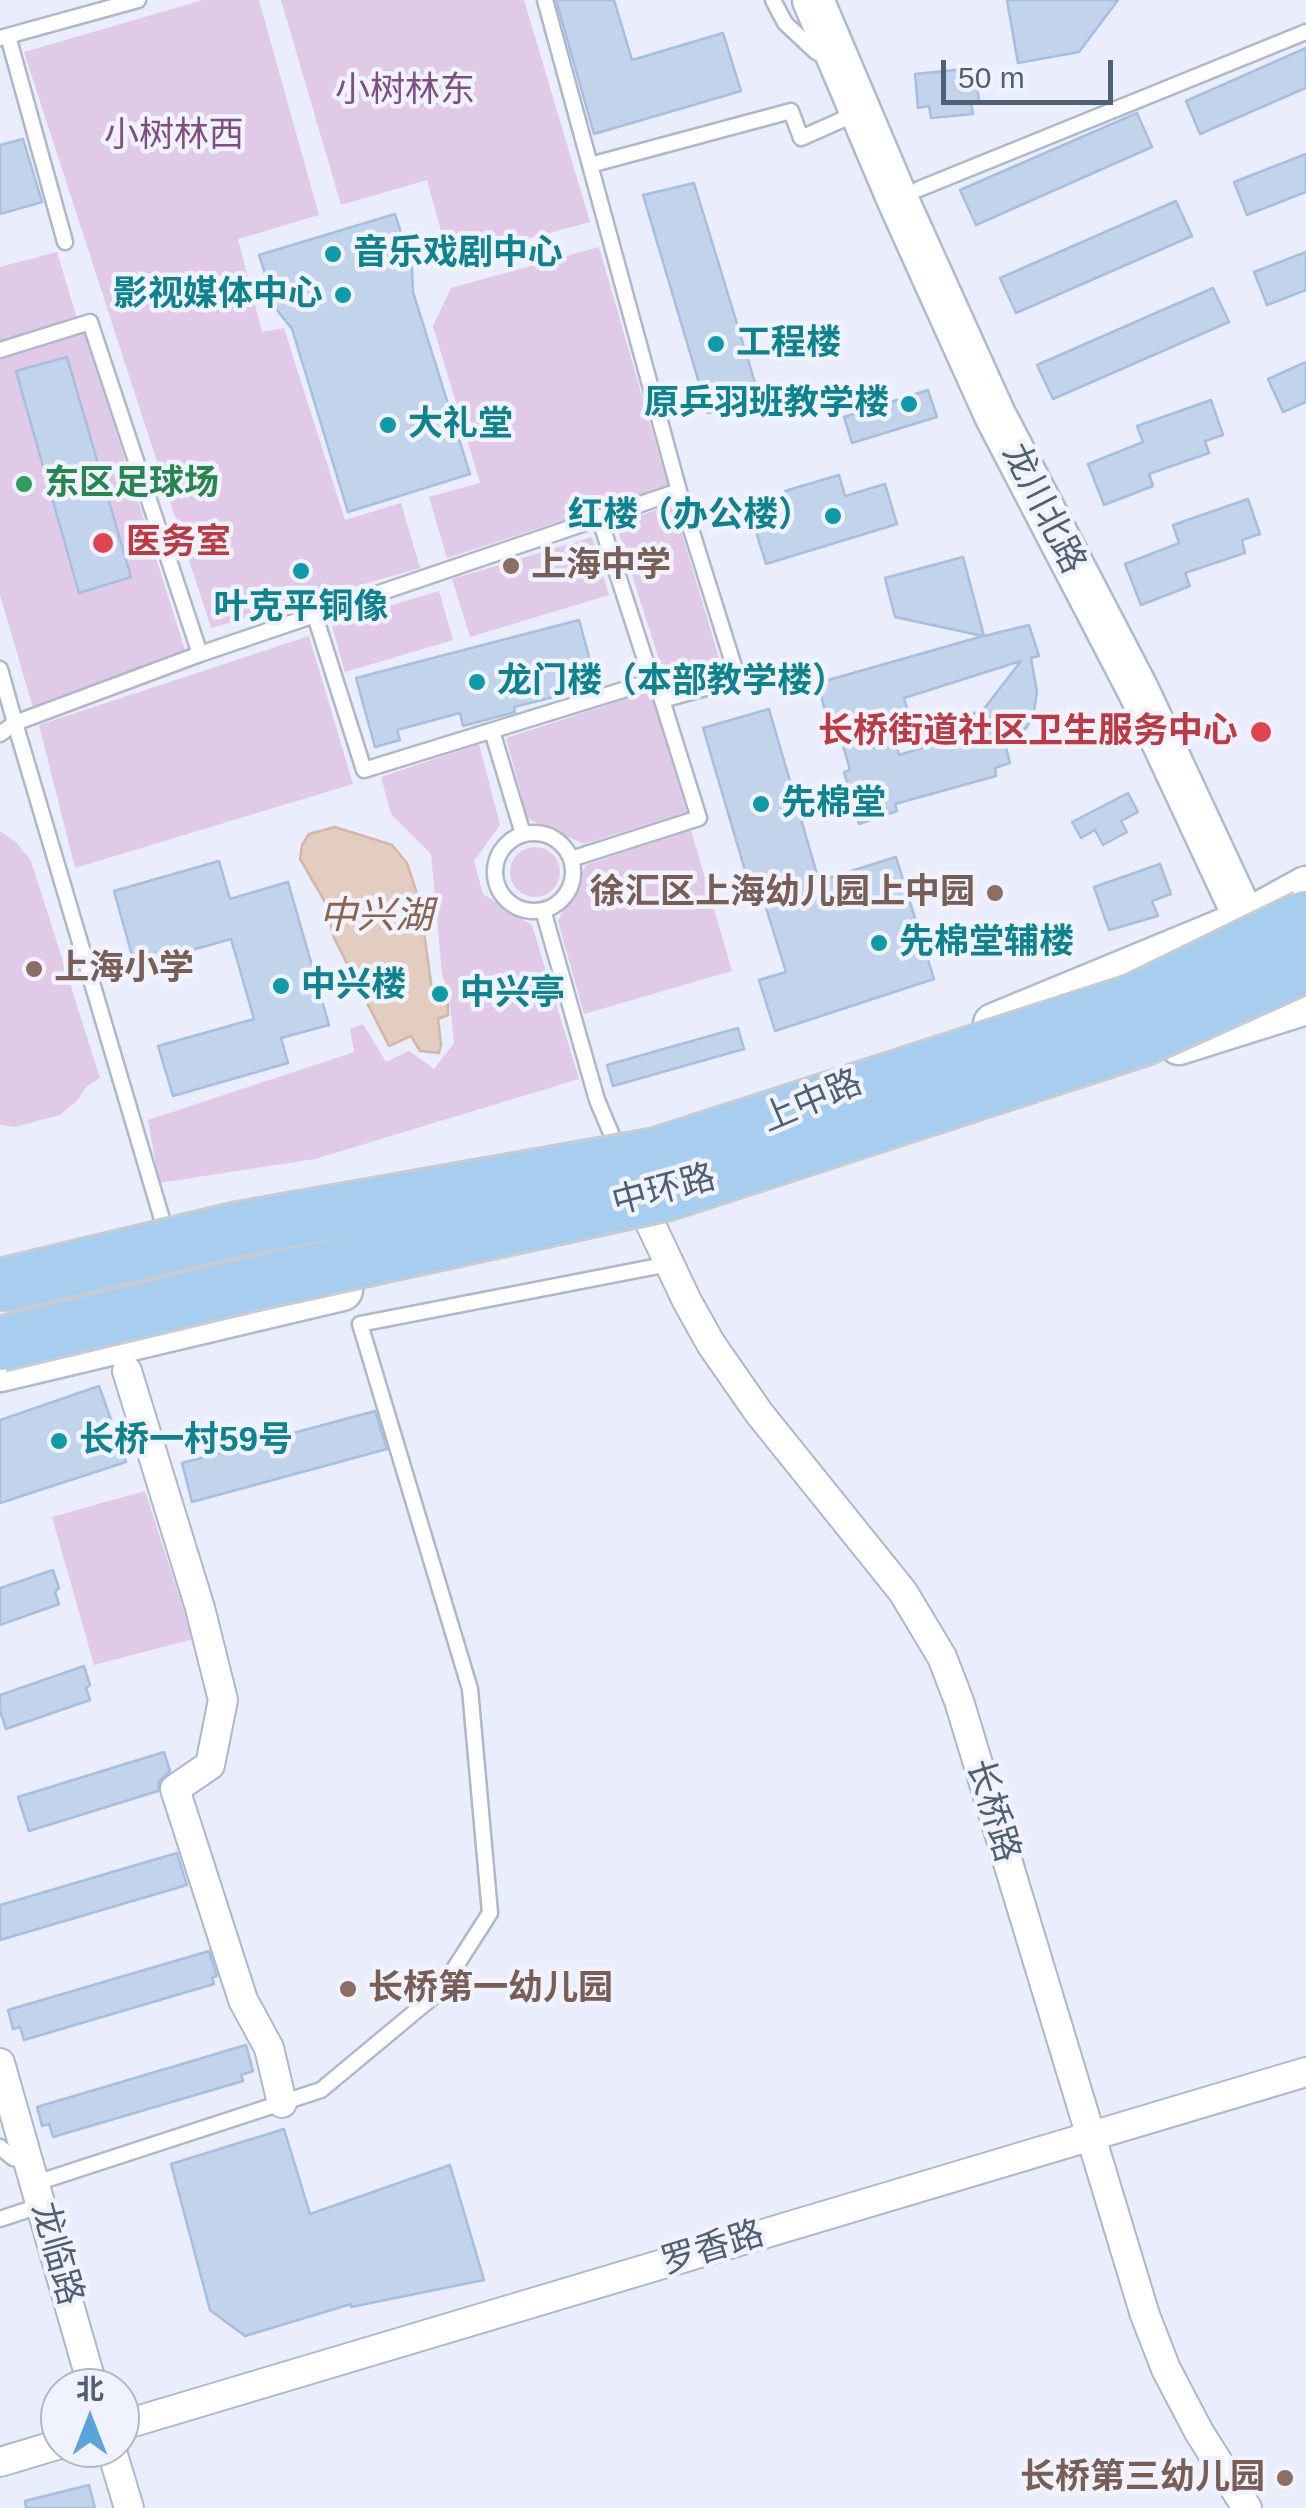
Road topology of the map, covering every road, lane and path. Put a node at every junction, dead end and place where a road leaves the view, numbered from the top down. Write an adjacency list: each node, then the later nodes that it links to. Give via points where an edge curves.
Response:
1 (138, 0): 7 (lane)
2 (544, 0): 10 (lane)
3 (773, 0): 8 (lane, via 785,23)
4 (813, 0): 8 (main road, 龙川北路)
5 (839, 0): 11 (main road, 龙川北路)
6 (1306, 32): 11 (lane)
7 (4, 37): 12 (lane)
8 (840, 64): 9 (main road, 龙川北路)
9 (861, 112): 10 (lane, via 801,138 791,111); 26 (main road, 龙川北路, via 1003,432 1138,690)
10 (590, 165): 14 (lane)
11 (919, 189): 26 (main road, 龙川北路, via 1050,472)
12 (65, 242)
13 (0, 350): 17 (lane, via 90,322)
14 (679, 490): 15 (lane); 23 (lane, via 738,679 662,700 699,818)
15 (600, 517): 16 (lane); 20 (lane, via 652,681)
16 (315, 616): 17 (lane); 20 (lane, via 364,770)
17 (200, 654): 19 (lane)
18 (0, 669): 19 (lane)
19 (15, 723): 21 (lane); 31 (lane)
20 (492, 731): 22 (lane)
21 (0, 734)
22 (523, 834): 23 (lane, via 556,838); 25 (lane, via 498,853 494,878 506,901)
23 (571, 859): 25 (lane, via 574,872 565,896)
24 (1306, 887): 26 (main road, 上中路)
25 (543, 910): 28 (lane, via 597,1100)
26 (1273, 916): 27 (main road, 龙川北路); 28 (main road, 上中路, via 1046,1001 688,1156); 32 (highway, 中环路, bridge, via 1134,1001 656,1155 238,1229)
27 (1301, 993): 29 (main road, 上中路); 34 (highway, 中环路, bridge, via 665,1194)
28 (626, 1170): 29 (street, 长桥路); 31 (main road, 上中路)
29 (642, 1209): 30 (street, 长桥路); 35 (main road, 上中路, via 395,1278)
30 (669, 1264): 39 (lane, via 360,1324 470,1688 490,1913 440,1991 321,2090); 40 (street, 长桥路, via 738,1383 904,1592 942,1657)
31 (177, 1270): 33 (main road, 上中路)
32 (0, 1286)
33 (0, 1310)
34 (0, 1344)
35 (0, 1371)
36 (126, 1371): 39 (street, via 223,1700 210,1765 175,1790 243,2000 269,2048)
37 (0, 2063): 42 (street, 龙临路)
38 (1306, 2072): 40 (street, 罗香路)
39 (282, 2103): 42 (lane)
40 (1090, 2138): 45 (street, 罗香路); 50 (street, 长桥路, via 1166,2369)
41 (0, 2146): 42 (lane)
42 (35, 2183): 43 (lane); 44 (street, 龙临路)
43 (0, 2219)
44 (87, 2368)
45 (140, 2420)
46 (40, 2450): 47 (street)
47 (0, 2462)
48 (116, 2468): 49 (street)
49 (129, 2508)
50 (1247, 2508)

